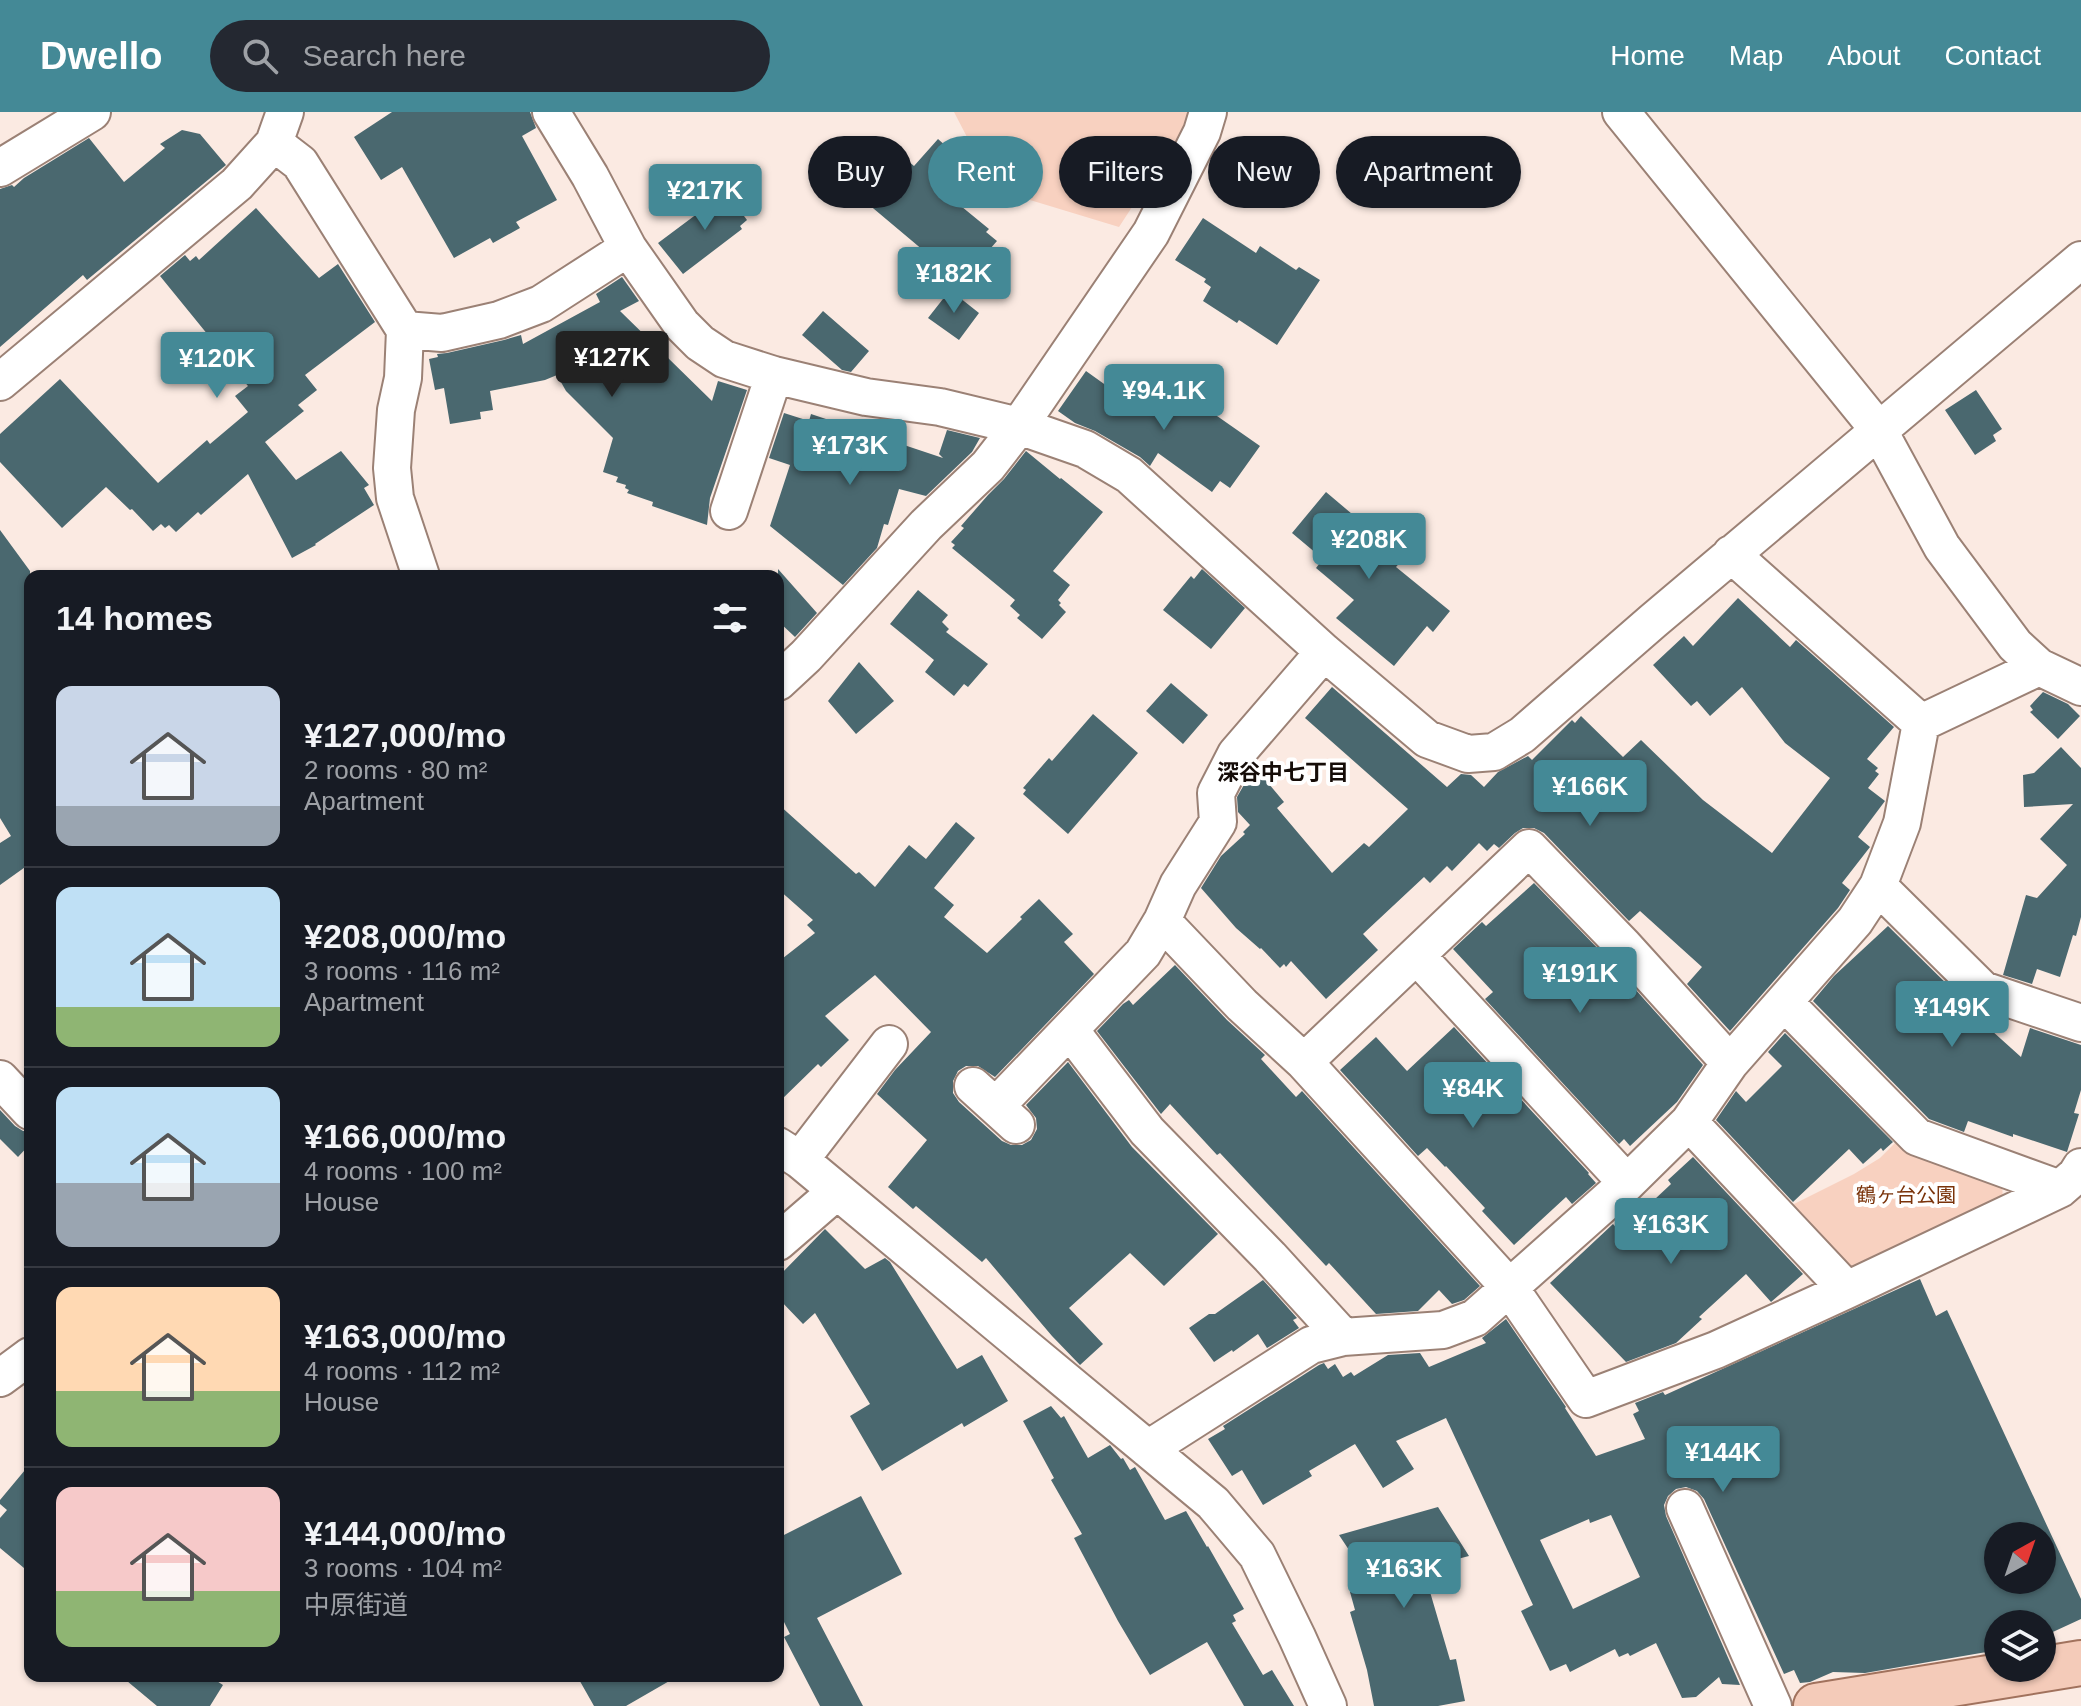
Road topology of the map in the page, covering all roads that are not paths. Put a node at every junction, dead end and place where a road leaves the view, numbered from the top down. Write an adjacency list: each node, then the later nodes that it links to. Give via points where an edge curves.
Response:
1 (92, 112): 6 (street)
2 (551, 112): 7 (street)
3 (1208, 112): 12 (street, via 1151,233)
4 (1621, 112): 13 (street)
5 (280, 128): 9 (street); 11 (street, via 237,184)
6 (6, 155)
7 (628, 248): 9 (street, via 541,304 499,320 442,333); 10 (street, via 700,343 724,359)
8 (2081, 260): 13 (street)
9 (405, 330): 16 (street, via 392,468 395,498)
10 (774, 375): 12 (street); 14 (street)
11 (0, 382)
12 (1019, 426): 17 (street, via 1085,449 1129,475); 19 (street, via 988,466)
13 (1878, 429): 15 (street); 18 (street, via 1942,547 2015,645)
14 (729, 511)
15 (1731, 554): 17 (street, via 1522,735 1494,752 1468,754 1427,739); 21 (street)
16 (419, 570)
17 (1324, 652): 23 (street, via 1236,754 1216,793 1218,822)
18 (2039, 667): 20 (street); 21 (street)
19 (784, 676)
20 (2081, 687)
21 (1921, 723): 22 (street, via 1902,823)
22 (1878, 886): 25 (street, via 1855,921); 26 (street, via 1983,990)
23 (1162, 921): 27 (street, via 1143,953); 29 (street)
24 (1417, 956): 29 (street); 30 (street, via 1529,848); 37 (street)
25 (1784, 1002): 30 (street); 36 (street, via 1917,1137)
26 (2081, 1023)
27 (1070, 1030): 33 (street); 42 (street, via 1147,1131)
28 (889, 1044): 35 (street)
29 (1304, 1062): 40 (street)
30 (1730, 1063): 34 (street)
31 (0, 1079): 32 (street)
32 (24, 1105)
33 (995, 1106)
34 (1689, 1122): 37 (street); 41 (street)
35 (789, 1153): 38 (street)
36 (2070, 1178): 41 (street)
37 (1627, 1183): 40 (street)
38 (837, 1191): 39 (street); 45 (street)
39 (784, 1237)
40 (1510, 1288): 41 (street, via 1586,1399 1716,1350); 42 (street, via 1475,1318 1443,1330)
41 (1847, 1290)
42 (1343, 1337): 45 (street, via 1311,1345)
43 (24, 1360): 44 (street)
44 (0, 1378)
45 (1148, 1449): 49 (street, via 1213,1503 1257,1555)
46 (1685, 1508): 50 (street)
47 (2081, 1663): 48 (main road)
48 (1916, 1698): 51 (main road)
49 (1328, 1706)
50 (1773, 1706)
51 (1816, 1706)

